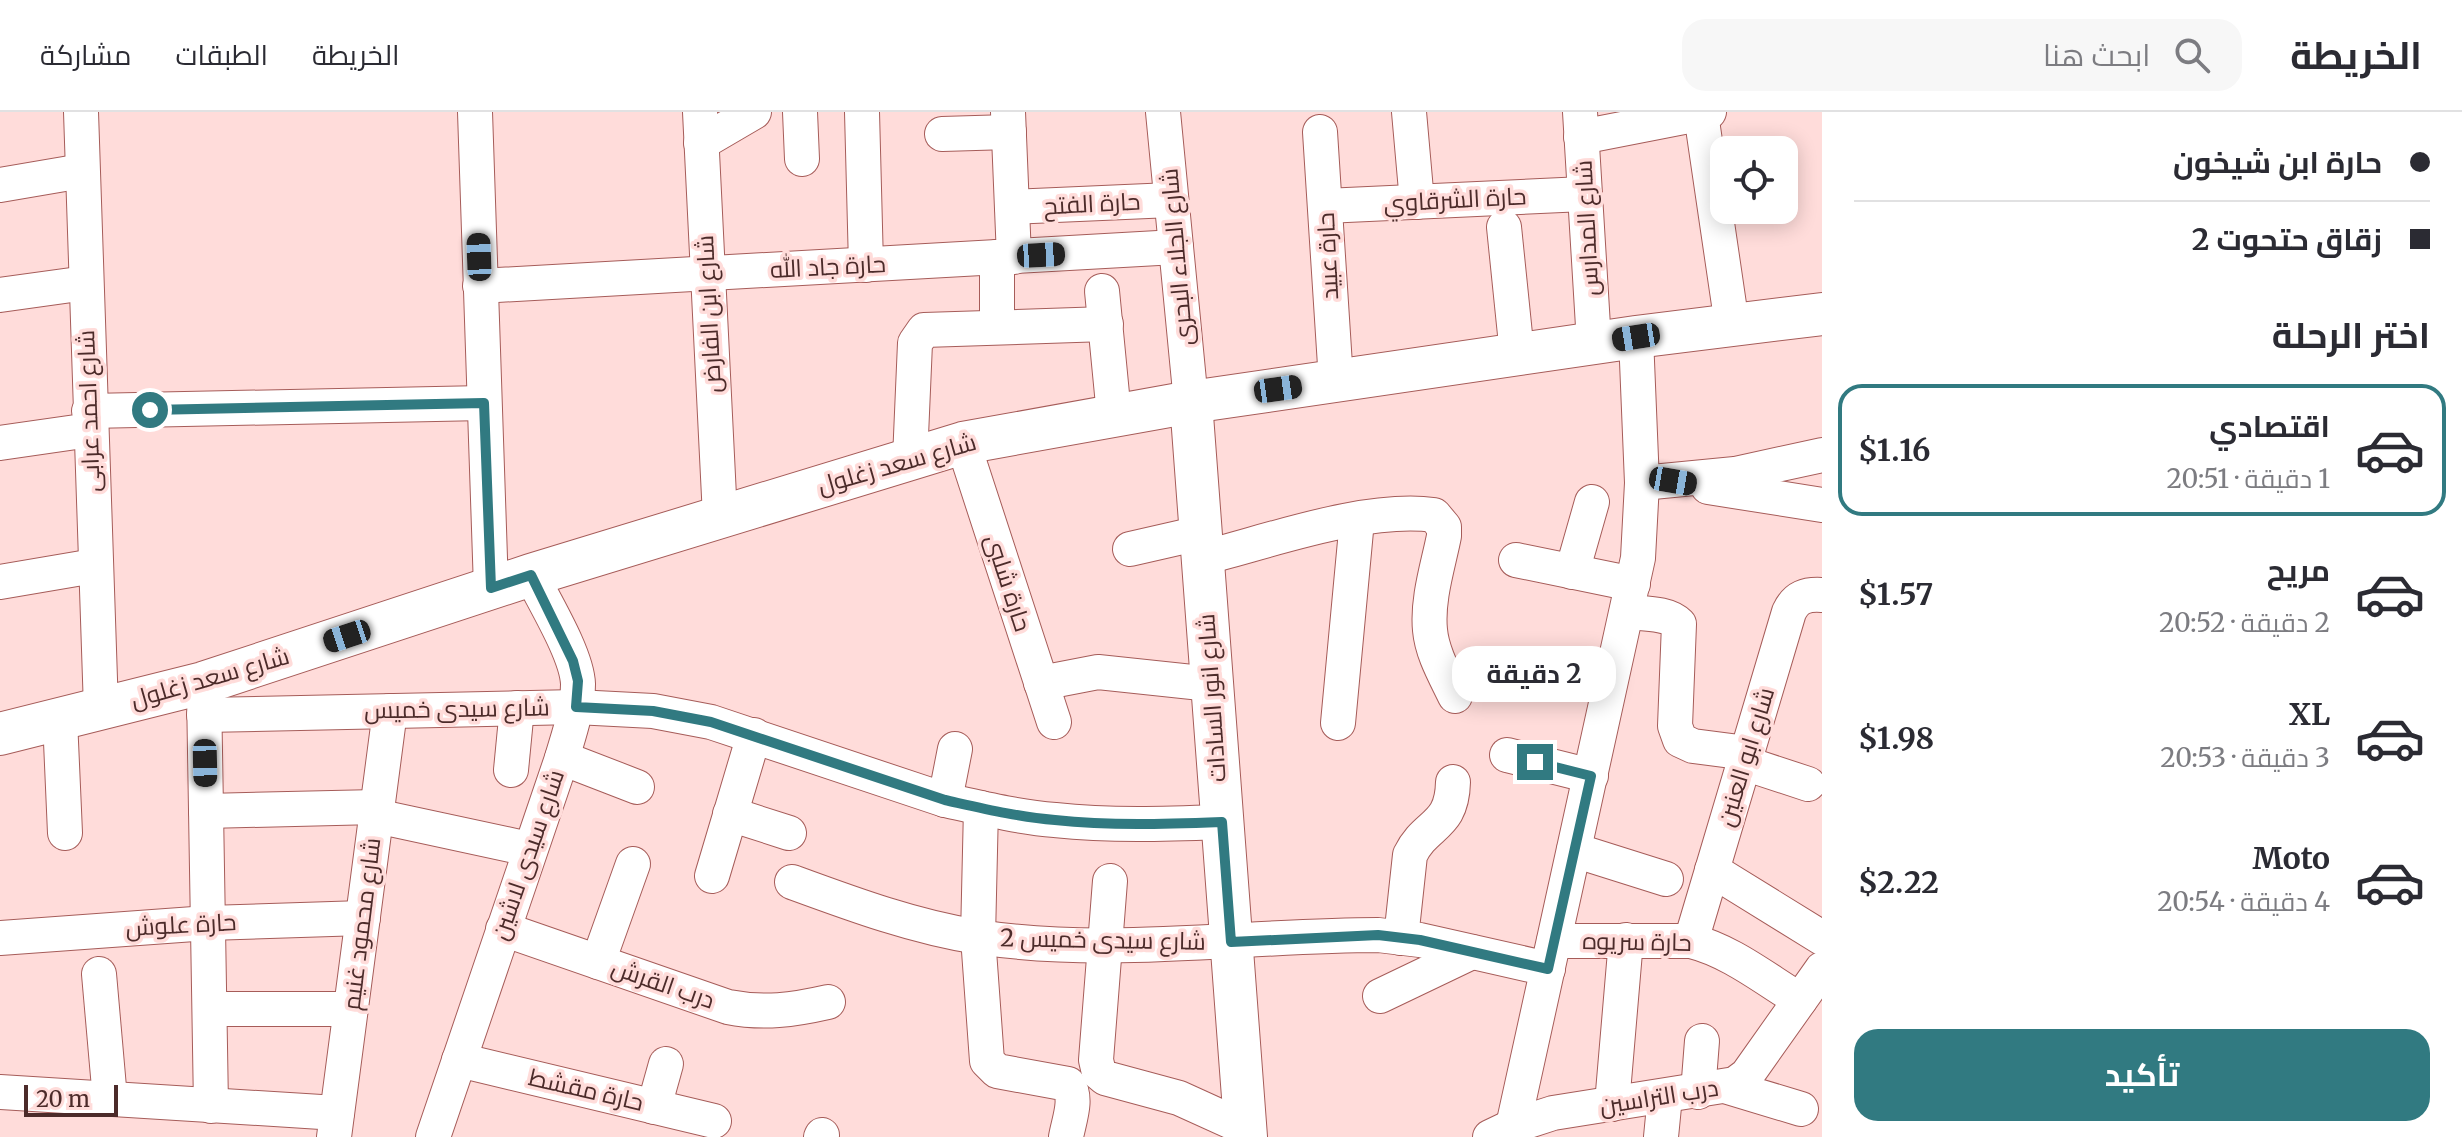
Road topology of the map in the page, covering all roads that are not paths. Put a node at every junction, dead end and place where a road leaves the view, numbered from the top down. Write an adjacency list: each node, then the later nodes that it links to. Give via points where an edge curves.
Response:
1 (81, 112): 15 (street, شارع احمد عرابى)
2 (475, 112): 28 (street)
3 (754, 112): 11 (street)
4 (800, 112): 14 (street)
5 (862, 112): 25 (street)
6 (1163, 112): 18 (street, شارع الجلاء البحرى)
7 (1409, 112): 19 (street)
8 (1705, 113): 10 (street); 33 (street)
9 (1008, 122): 13 (street); 21 (street)
10 (1580, 125): 17 (street, شارع المدارس)
11 (700, 128): 26 (street, شارع ابن الفارض)
12 (1320, 132): 20 (street, حارة عبيد)
13 (942, 134)
14 (802, 159)
15 (82, 171): 16 (street); 27 (street, شارع احمد عرابى)
16 (0, 185)
17 (1584, 194): 19 (street, حارة الشرقاوي); 36 (street, شارع المدارس)
18 (1171, 200): 21 (street, حارة الفتح); 23 (street, شارع الجلاء البحرى)
19 (1417, 202): 20 (street, حارة الشرقاوي)
20 (1325, 206): 38 (street, حارة عبيد)
21 (1012, 207): 24 (street)
22 (1504, 227): 37 (street)
23 (1176, 247): 24 (street, حارة جاد الله); 39 (street, شارع الجلاء البحرى)
24 (1006, 257): 25 (street, حارة جاد الله); 34 (street)
25 (866, 265): 26 (street, حارة جاد الله)
26 (707, 273): 28 (street, حارة جاد الله); 50 (street, شارع ابن الفارض)
27 (86, 283): 30 (street); 42 (street, شارع احمد عرابى)
28 (480, 286): 40 (street)
29 (1102, 291): 32 (street)
30 (0, 295)
31 (1822, 314): 33 (street, شارع سعد زغلول)
32 (1106, 324): 34 (street); 41 (street)
33 (1732, 325): 35 (street, شارع سعد زغلول)
34 (997, 327): 46 (street, via 930,329 916,337)
35 (1636, 337): 36 (street, شارع سعد زغلول); 47 (street)
36 (1594, 343): 37 (street, شارع سعد زغلول)
37 (1517, 354): 38 (street, شارع سعد زغلول)
38 (1336, 381): 39 (street, شارع سعد زغلول)
39 (1191, 402): 41 (street, شارع سعد زغلول); 52 (street, شارع انور السادات)
40 (484, 403): 42 (street); 59 (street)
41 (1114, 415): 44 (street, شارع سعد زغلول)
42 (90, 421): 43 (street); 55 (street, شارع احمد عرابى)
43 (0, 443)
44 (963, 443): 46 (street, شارع سعد زغلول); 62 (street, حارة شلبى)
45 (1822, 455): 47 (street, via 1735,474)
46 (910, 459): 50 (street, شارع سعد زغلول)
47 (1657, 482): 49 (street); 61 (street)
48 (1592, 502): 56 (street)
49 (1822, 505)
50 (720, 517): 57 (street, شارع سعد زغلول)
51 (1357, 520): 52 (street); 64 (street, via 1425,514 1434,515 1444,527 1430,633); 72 (street)
52 (1201, 546): 53 (street); 63 (street, شارع انور السادات)
53 (1130, 549)
54 (1516, 560): 56 (street)
55 (94, 566): 58 (street); 68 (street, شارع احمد عرابى)
56 (1572, 572): 61 (street)
57 (531, 575): 59 (street, شارع سعد زغلول); 66 (street, شارع سيدى لاشين, via 573,661)
58 (0, 582)
59 (491, 588): 65 (street, شارع سعد زغلول)
60 (1822, 595): 78 (street, شارع ابو العنين, via 1809,594 1793,604)
61 (1630, 598): 78 (street, via 1679,624 1675,726 1680,740); 80 (street)
62 (1041, 683): 63 (street, via 1098,672); 71 (street, حارة شلبى)
63 (1211, 684): 89 (street, شارع انور السادات)
64 (1455, 696)
65 (204, 699): 68 (street, شارع سعد زغلول); 69 (street, شارع سيدى خميس); 86 (street)
66 (576, 707): 67 (street, شارع سيدى خميس); 74 (street, شارع سيدى خميس, via 653,711); 77 (street, شارع سيدى لاشين)
67 (517, 708): 69 (street, شارع سيدى خميس); 79 (street)
68 (101, 709): 70 (street, شارع سعد زغلول)
69 (390, 711): 87 (street, شارع محمود غنيم)
70 (60, 719): 73 (street, شارع سعد زغلول); 90 (street)
71 (1054, 722)
72 (1338, 723)
73 (0, 734)
74 (754, 735): 84 (street, شارع سيدى خميس); 88 (street)
75 (955, 749): 84 (street)
76 (1507, 755): 80 (street)
77 (562, 758): 83 (street); 92 (street, شارع سيدى لاشين)
78 (1745, 758): 82 (street); 95 (street, شارع ابو العنين)
79 (511, 770)
80 (1591, 776): 93 (street)
81 (1453, 782): 105 (street, via 1444,820 1416,843 1410,855)
82 (1808, 784)
83 (637, 787)
84 (945, 800): 85 (street, شارع سيدى خميس)
85 (981, 808): 89 (street, شارع سيدى خميس, via 1054,820); 103 (street)
86 (206, 811): 87 (street); 101 (street)
87 (377, 812): 92 (street); 100 (street, شارع محمود غنيم)
88 (730, 814): 91 (street); 96 (street)
89 (1222, 822): 109 (street, شارع انور السادات)
90 (65, 833)
91 (789, 833)
92 (529, 849): 102 (street, شارع سيدى لاشين)
93 (1574, 850): 97 (street); 112 (street)
94 (633, 864): 113 (street)
95 (1712, 870): 106 (street); 108 (street, شارع ابو العنين)
96 (712, 876)
97 (1666, 879)
98 (1110, 881): 110 (street)
99 (792, 882): 103 (street, شارع سيدى خميس 2, via 886,914)
100 (363, 918): 101 (street, حارة علوش); 120 (street, شارع محمود غنيم)
101 (208, 923): 104 (street, حارة علوش); 119 (street)
102 (503, 929): 113 (street, درب القرش); 122 (street, شارع سيدى لاشين)
103 (978, 937): 110 (street, شارع سيدى خميس 2); 138 (street, via 987,1061 997,1071 1068,1084 1073,1099)
104 (0, 938)
105 (1401, 938): 109 (street, شارع سيدى خميس 2, via 1344,935); 111 (street, حارة سريوه)
106 (1822, 938)
107 (1626, 940): 108 (street, حارة سريوه); 112 (street, حارة سريوه); 128 (street)
108 (1691, 941): 117 (street, حارة سريوه, via 1727,954)
109 (1231, 942): 110 (street, شارع سيدى خميس 2); 135 (street, شارع انور السادات)
110 (1106, 946): 135 (street, via 1099,1073 1179,1098)
111 (1472, 952): 112 (street, حارة سريوه); 116 (street)
112 (1551, 955): 136 (street)
113 (598, 962): 118 (street, درب القرش, via 747,1010 786,1011)
114 (1822, 969): 117 (street, درب التراسين)
115 (99, 974): 127 (street)
116 (1380, 996)
117 (1800, 1000): 124 (street, درب التراسين, via 1747,1075)
118 (828, 1002)
119 (210, 1009): 120 (street); 129 (street)
120 (351, 1009): 133 (street, شارع محمود غنيم)
121 (1702, 1041): 124 (street)
122 (459, 1060): 130 (street, حارة مقشط); 137 (street, شارع سيدى لاشين)
123 (666, 1064): 130 (street)
124 (1713, 1089): 126 (street, درب التراسين); 131 (street)
125 (0, 1092): 127 (street)
126 (1665, 1096): 128 (street, درب التراسين); 139 (street)
127 (110, 1099): 129 (street)
128 (1612, 1104): 134 (street, درب التراسين)
129 (211, 1106): 133 (street)
130 (654, 1107): 132 (street, حارة مقشط)
131 (1801, 1109)
132 (714, 1121)
133 (336, 1125)
134 (1550, 1125): 136 (street, درب التراسين)
135 (1246, 1132)
136 (1496, 1134)
137 (433, 1137)
138 (1066, 1137)
139 (1661, 1137)

